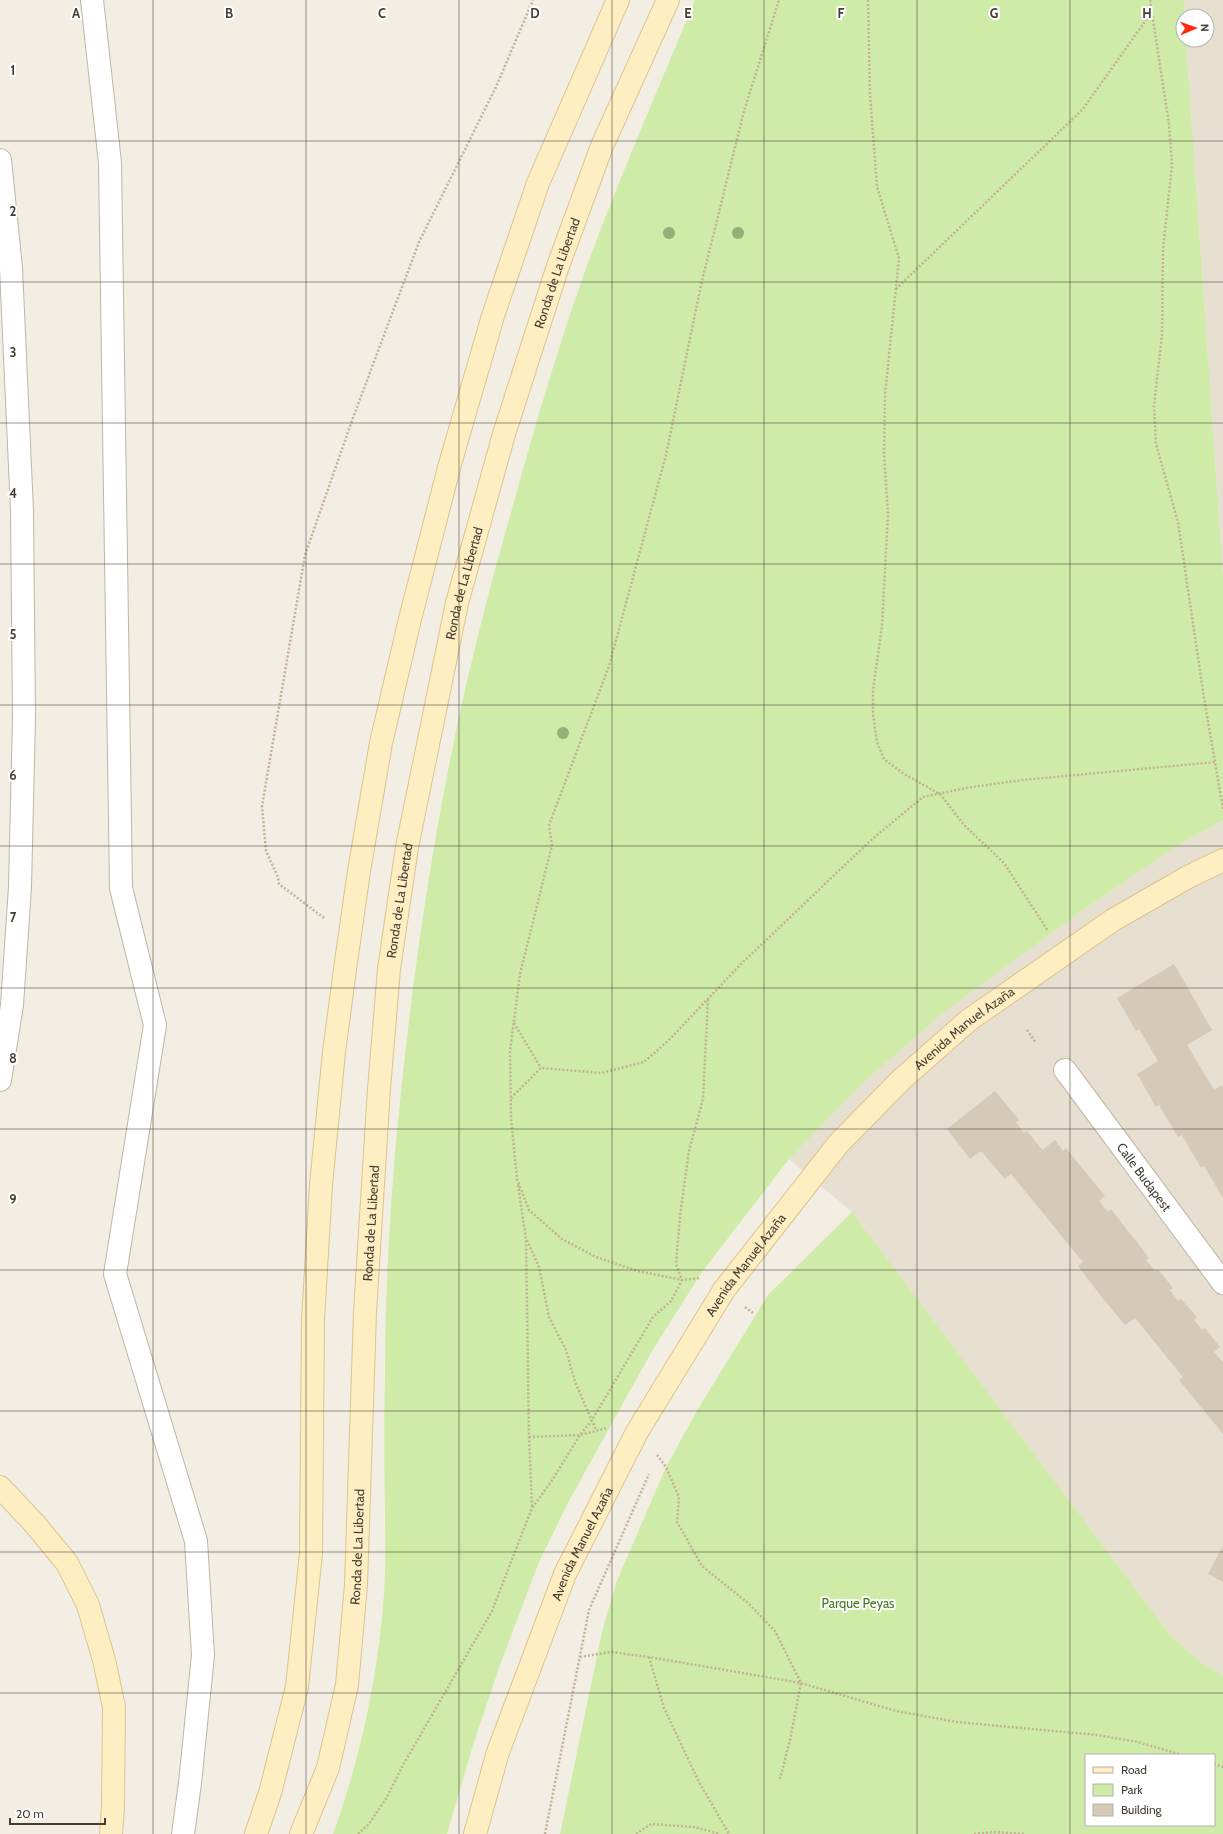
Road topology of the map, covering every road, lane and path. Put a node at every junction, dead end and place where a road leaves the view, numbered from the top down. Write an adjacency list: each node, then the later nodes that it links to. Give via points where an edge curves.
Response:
1 (92, 0): 49 (street, via 110,163 121,888 155,1025 115,1274 196,1541 203,1654)
2 (533, 0): 15 (path, via 496,86 419,242 354,415 306,555 262,806 266,851 279,884)
3 (618, 0): 50 (main road, via 538,183 493,316 450,464 381,743 346,962 321,1185 313,1320 311,1553 297,1687 270,1793)
4 (668, 0): 51 (main road, Ronda de La Libertad, via 602,146 558,266 504,434 457,603 407,847 389,969 379,1089 364,1312 356,1585 346,1685 328,1768)
5 (779, 0): 18 (path, via 744,111 701,285 666,455 612,659 549,825 552,845 520,974)
6 (868, 0): 10 (path, via 870,94 876,187 899,258)
7 (1150, 0): 8 (path)
8 (1152, 13): 10 (path, via 1083,109); 11 (path, via 1169,124 1172,164 1164,249 1162,335 1154,406 1156,444 1178,522)
9 (0, 160): 23 (street, via 11,268 22,511 24,718 20,887 12,1005)
10 (896, 289): 12 (path, via 885,395 884,454 888,514 882,626 872,690 873,714 877,742 884,760)
11 (1216, 762): 12 (path, via 1022,780); 13 (path)
12 (940, 794): 16 (path, via 965,826 1004,863); 17 (path, via 922,798 870,842 740,965)
13 (1223, 809)
14 (1223, 860): 53 (main road, Avenida Manuel Azaña, via 1113,920 969,1020 902,1079 839,1143 724,1290 637,1432 566,1574 498,1752)
15 (325, 918)
16 (1052, 936)
17 (708, 999): 21 (path, via 644,1062 600,1073); 28 (path, via 703,1099 689,1151 680,1216 676,1264)
18 (514, 1023): 21 (path); 24 (path, via 510,1051)
19 (1027, 1030): 20 (path)
20 (1036, 1043)
21 (541, 1068): 24 (path)
22 (1065, 1070): 29 (street, Calle Budapest)
23 (0, 1080)
24 (511, 1098): 25 (path)
25 (517, 1179): 26 (path); 28 (path, via 529,1210 562,1239 596,1257)
26 (526, 1240): 32 (path, via 539,1267 549,1317 566,1350 574,1382); 36 (path)
27 (702, 1278): 28 (path)
28 (682, 1280): 32 (path, via 671,1301 653,1317)
29 (1223, 1283)
30 (750, 1301): 31 (path)
31 (742, 1314)
32 (592, 1420): 34 (path); 35 (path)
33 (610, 1427): 34 (path)
34 (596, 1430): 35 (path)
35 (580, 1435): 36 (path); 42 (path)
36 (529, 1438): 42 (path)
37 (661, 1450): 38 (path)
38 (658, 1455): 39 (path); 45 (path, via 679,1497 677,1522 702,1566 748,1603 775,1630)
39 (654, 1462)
40 (651, 1469): 43 (path, via 589,1610)
41 (0, 1487): 48 (main road, via 67,1563 88,1605 114,1707)
42 (532, 1508): 52 (path, via 492,1612 387,1797 369,1824)
43 (580, 1657): 44 (path, via 611,1652); 54 (path)
44 (649, 1657): 45 (path); 57 (path, via 664,1708 699,1782)
45 (800, 1683): 46 (path, via 896,1711 957,1722 1097,1734); 47 (path)
46 (1179, 1754)
47 (780, 1779)
48 (111, 1834)
49 (183, 1834)
50 (256, 1834)
51 (301, 1834)
52 (358, 1834)
53 (475, 1834)
54 (545, 1834)
55 (636, 1834): 56 (path, via 651,1824 694,1827)
56 (720, 1834)
57 (729, 1834)
58 (974, 1834): 59 (path)
59 (1024, 1834)

